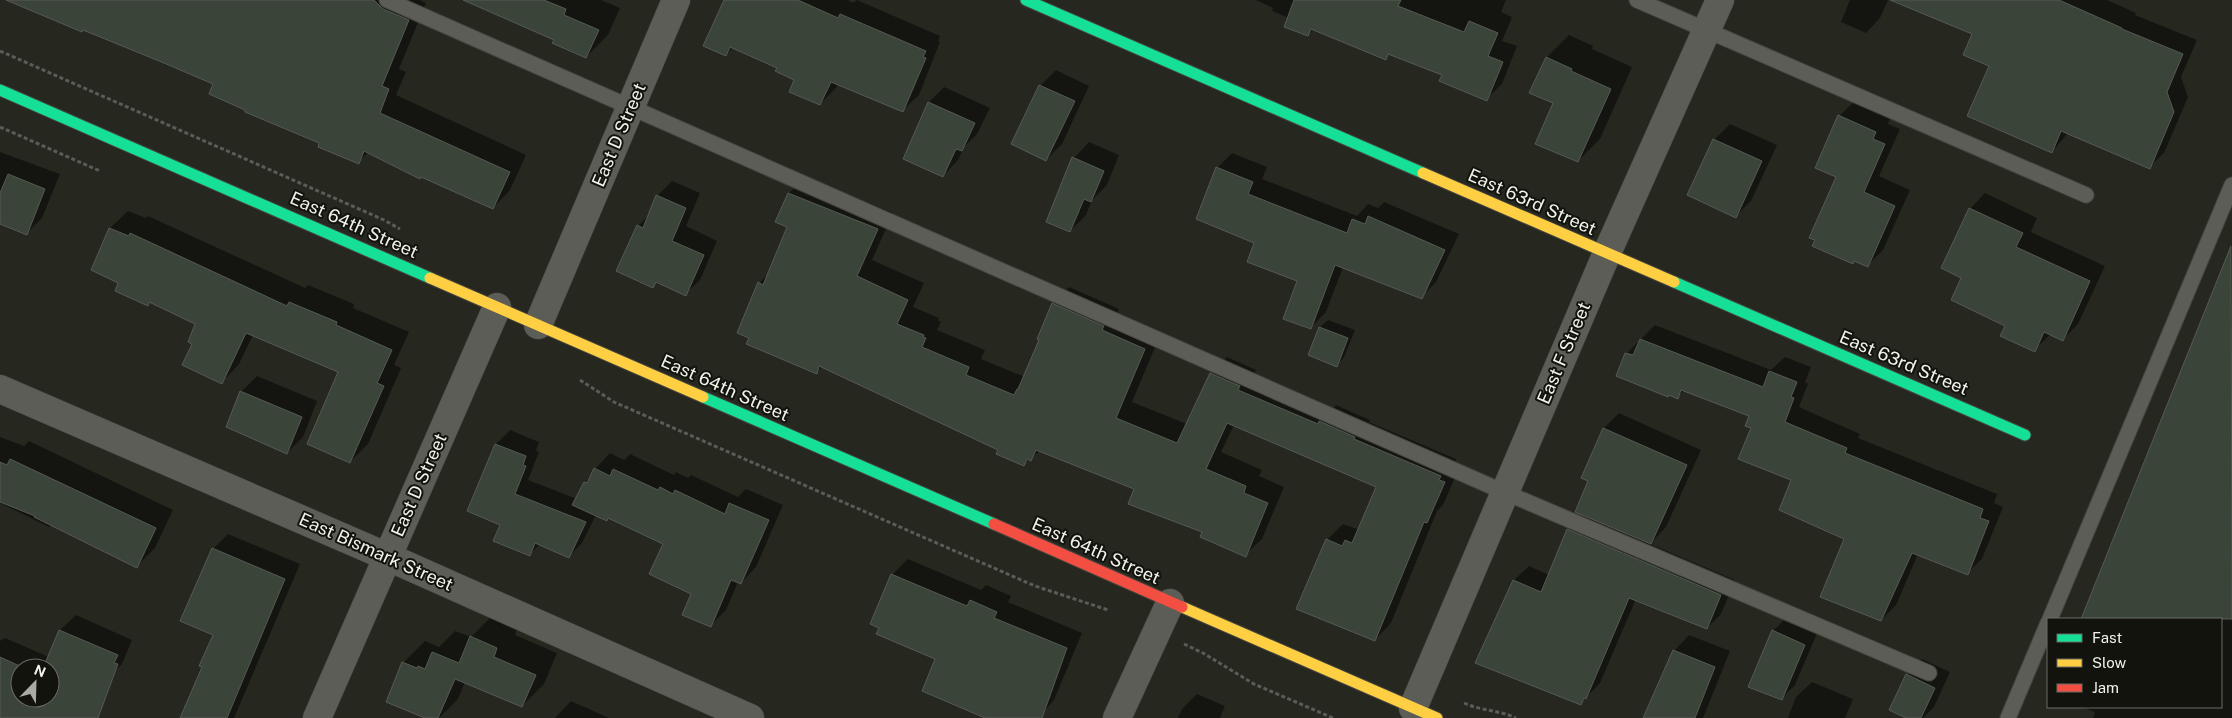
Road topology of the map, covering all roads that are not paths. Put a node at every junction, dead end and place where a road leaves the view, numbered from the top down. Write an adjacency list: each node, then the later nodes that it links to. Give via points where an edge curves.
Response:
1 (387, 0): 8 (lane)
2 (676, 0): 8 (street, East D Street)
3 (1026, 0): 11 (street, East 63rd Street)
4 (1637, 0): 6 (lane)
5 (1720, 0): 6 (street, East F Street)
6 (1707, 30): 10 (lane); 11 (street, East F Street)
7 (0, 90): 12 (street, East 64th Street)
8 (630, 108): 13 (street, East D Street); 16 (lane)
9 (2232, 185): 19 (lane)
10 (2086, 195)
11 (1607, 253): 15 (street, East 63rd Street); 16 (street, East F Street)
12 (497, 307): 13 (street, East 64th Street); 17 (street, East D Street)
13 (538, 325): 18 (street, East 64th Street)
14 (0, 389): 17 (street, East Bismark Street)
15 (2025, 435)
16 (1504, 492): 21 (lane); 22 (street, East F Street)
17 (388, 557): 23 (street, East D Street); 24 (street, East Bismark Street)
18 (1170, 603): 22 (street, East 64th Street); 25 (street)
19 (2050, 618)
20 (2047, 626): 26 (lane)
21 (1929, 673)
22 (1425, 713)
23 (317, 718)
24 (750, 718)
25 (1117, 718)
26 (2008, 718)

